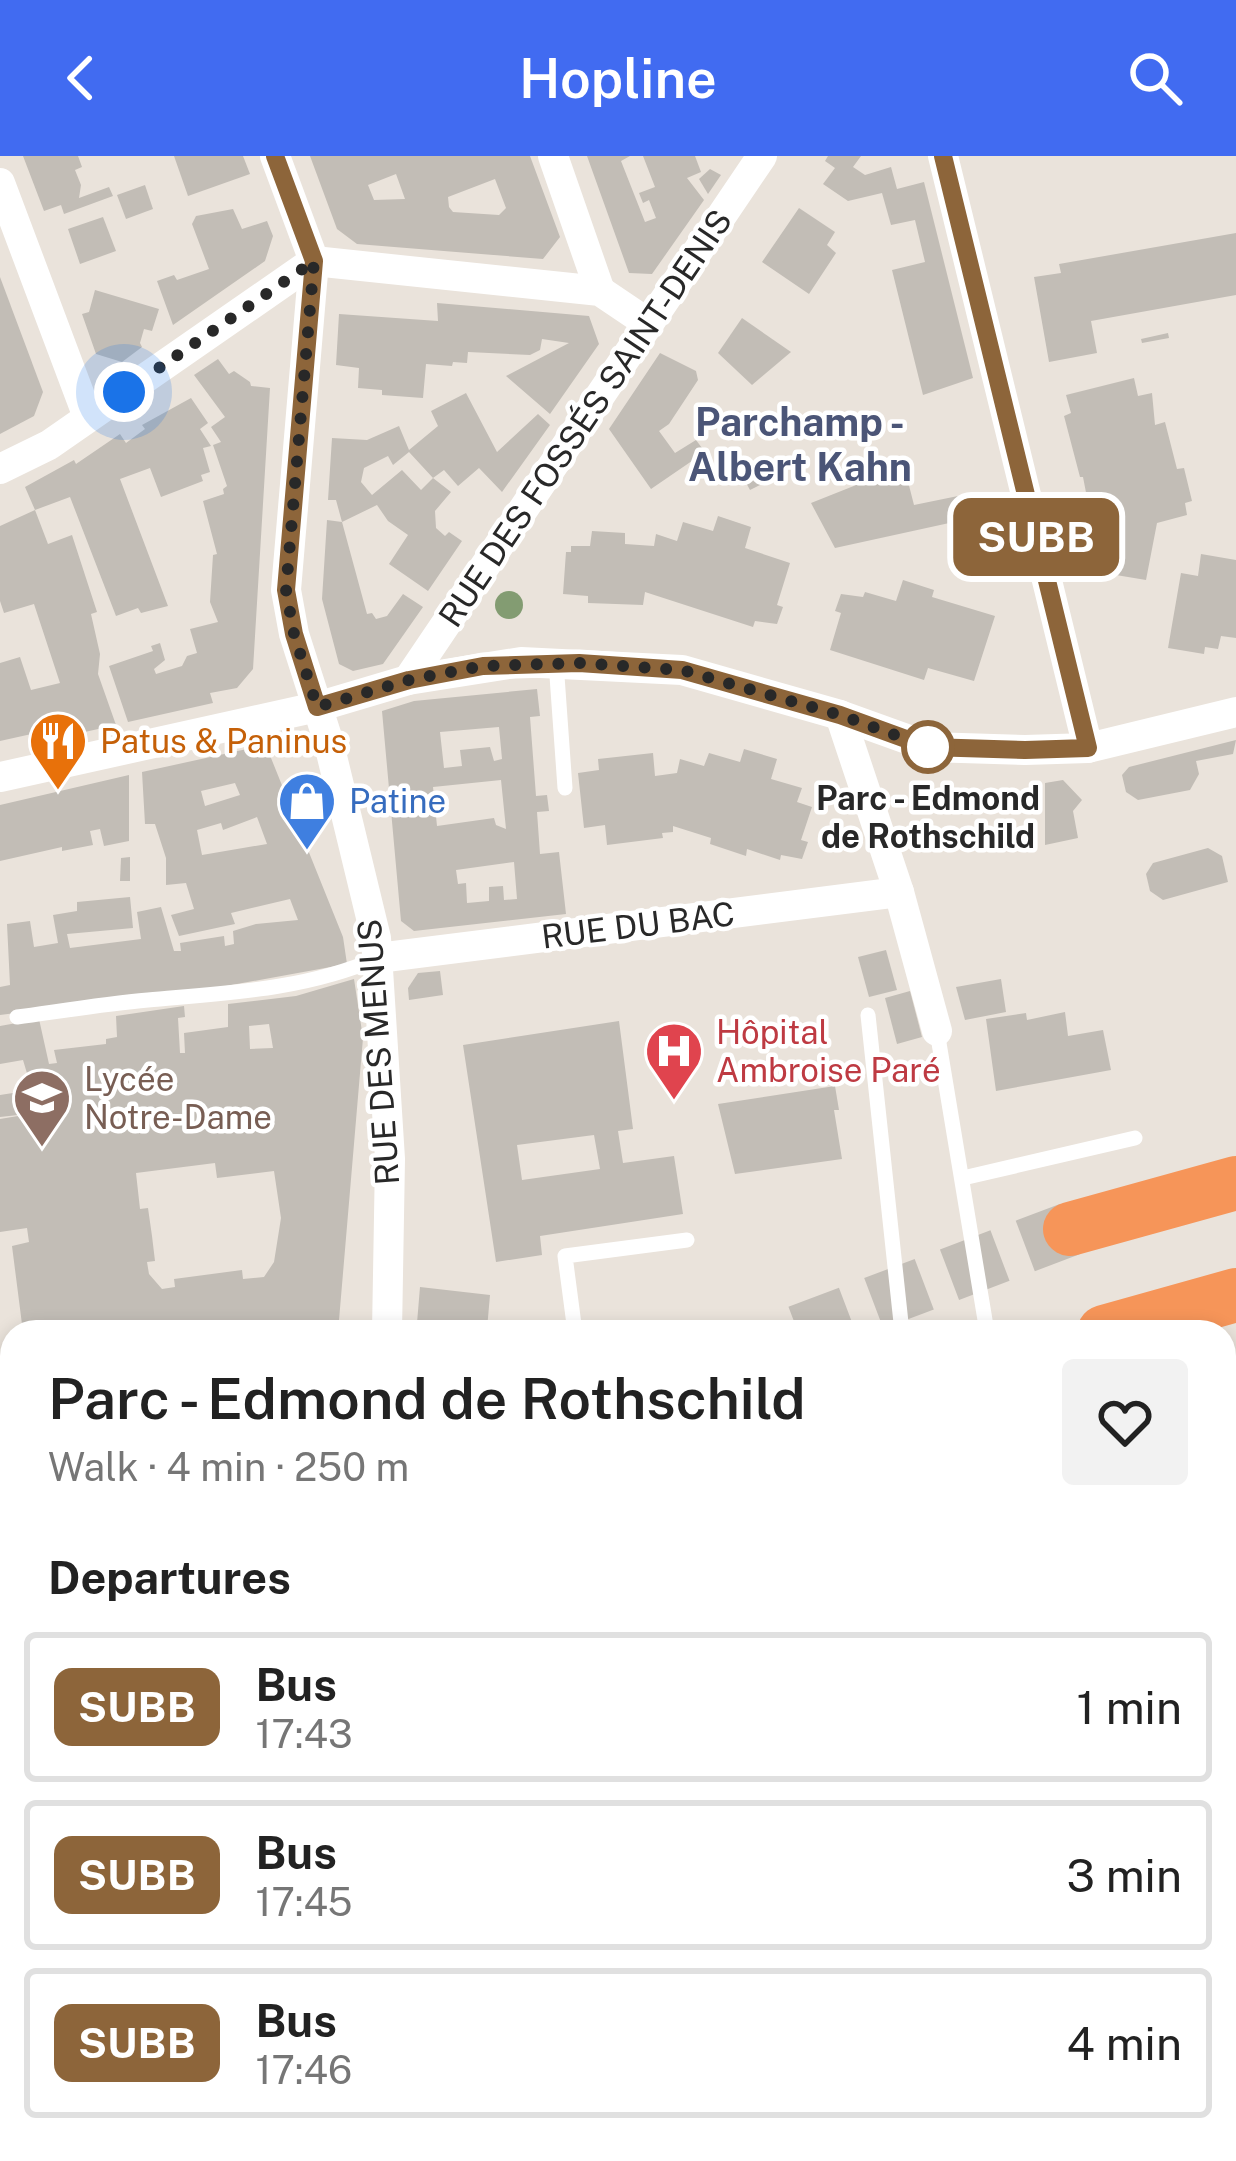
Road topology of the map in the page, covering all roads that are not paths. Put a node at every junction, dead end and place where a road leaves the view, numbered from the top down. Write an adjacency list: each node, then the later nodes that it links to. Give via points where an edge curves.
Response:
1 (275, 156): 6 (street)
2 (554, 156): 7 (street)
3 (762, 156): 8 (street, RUE DES FOSSÉS SAINT-DENIS)
4 (943, 156): 16 (street)
5 (0, 183): 9 (street)
6 (314, 261): 7 (street); 9 (street); 13 (street, RUE DES MENUS, via 286,590)
7 (600, 291): 8 (street)
8 (649, 324): 12 (street, RUE DES FOSSÉS SAINT-DENIS)
9 (88, 417): 10 (street)
10 (0, 469)
11 (556, 662): 12 (street); 15 (street, via 682,670); 18 (lane)
12 (409, 680): 13 (street)
13 (317, 707): 17 (street); 20 (street, RUE DES MENUS)
14 (1236, 712): 16 (street)
15 (840, 715): 16 (street, via 928,747); 19 (street)
16 (1088, 748)
17 (0, 777)
18 (565, 788)
19 (898, 892): 20 (street, RUE DU BAC); 23 (street)
20 (378, 958): 22 (lane, via 280,988); 30 (street, RUE DES MENUS, via 390,1159)
21 (868, 1015): 32 (lane)
22 (17, 1017)
23 (937, 1031): 25 (lane)
24 (1135, 1138): 25 (lane)
25 (963, 1178): 33 (lane)
26 (1236, 1183): 27 (highway)
27 (1070, 1229)
28 (687, 1240): 31 (lane, via 566,1256)
29 (1236, 1295): 34 (highway)
30 (386, 1320)
31 (574, 1320)
32 (901, 1320)
33 (985, 1320)
34 (1147, 1320)

